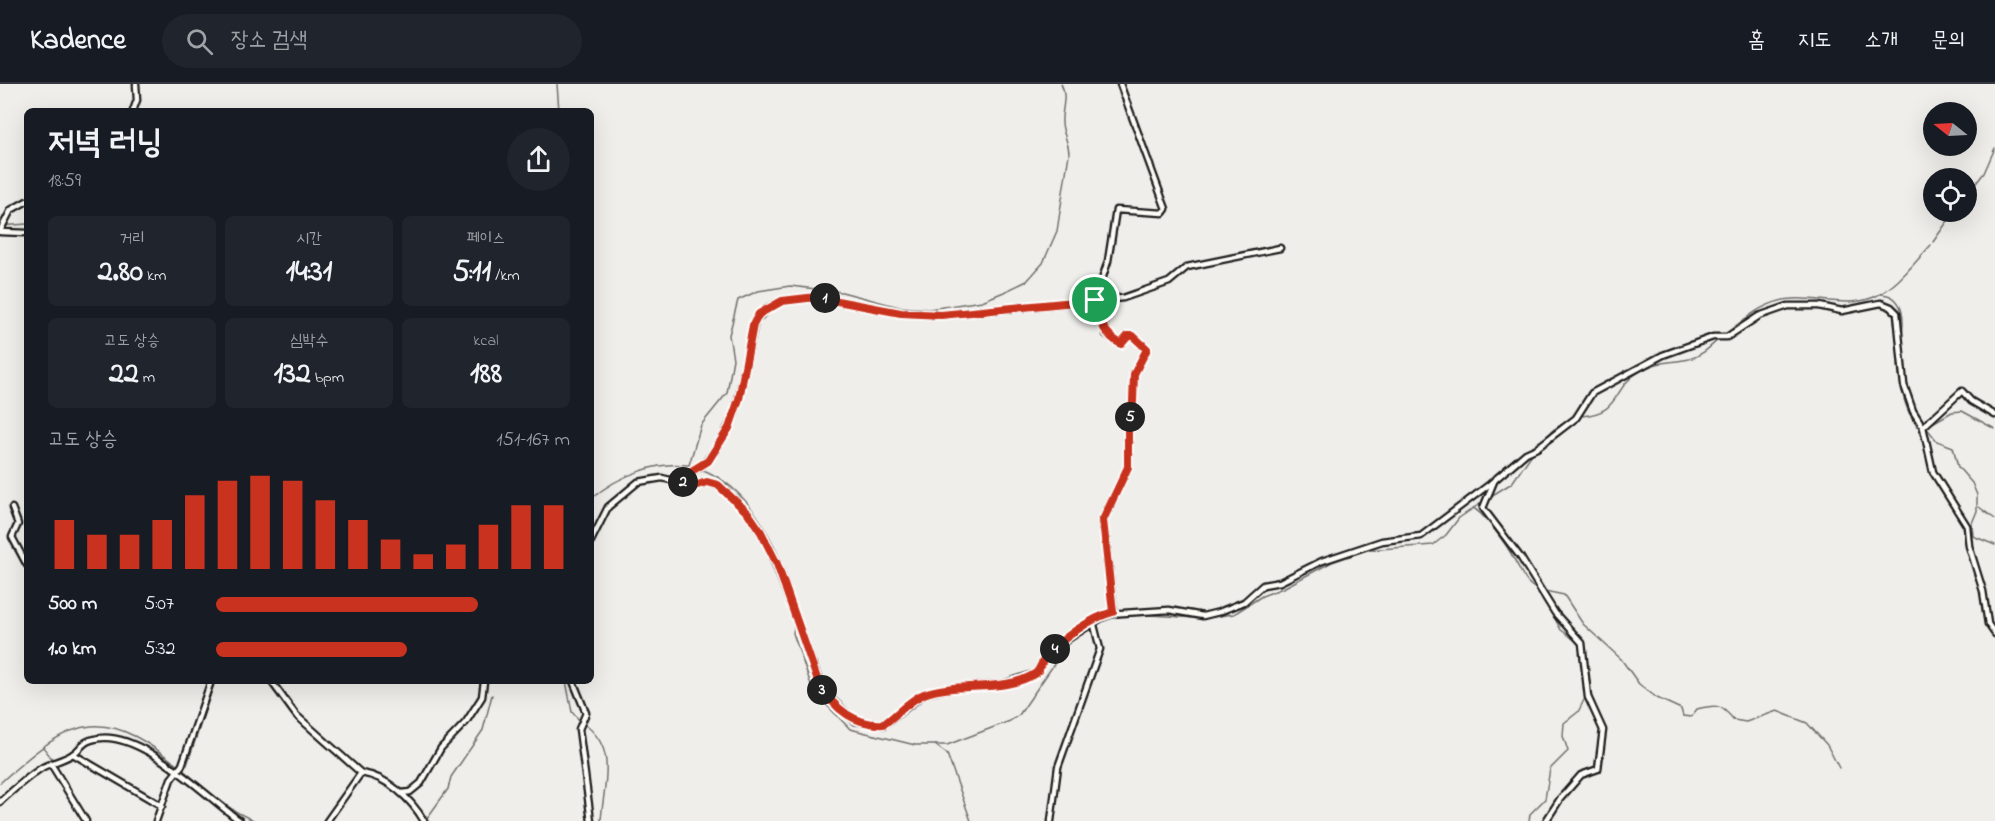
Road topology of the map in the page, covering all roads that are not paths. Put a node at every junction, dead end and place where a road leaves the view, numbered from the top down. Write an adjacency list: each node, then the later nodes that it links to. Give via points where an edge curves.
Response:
1 (136, 84): 3 (street)
2 (1120, 84): 8 (street, via 1166,209 1155,214 1116,210 1108,261)
3 (135, 108)
4 (24, 203): 5 (street, via 12,210)
5 (0, 232): 6 (street)
6 (24, 233)
7 (1280, 248): 8 (street, via 1187,267 1177,278 1162,285 1126,297)
8 (1095, 300): 12 (street, via 941,315 901,313 816,297 782,301 763,311 755,321 735,413 719,446 703,465); 18 (street, via 1106,334 1121,344 1133,336 1147,349 1134,374 1128,467 1103,520)
9 (1995, 416): 10 (street, via 1962,391)
10 (1923, 427): 11 (street, via 1902,379 1899,320 1891,306 1881,303 1842,311 1788,306 1753,320 1727,337 1713,337 1663,355 1592,393 1576,418); 20 (street, via 1933,472 1967,526 1988,624)
11 (1496, 479): 18 (street, via 1421,536 1382,541 1322,561 1285,580 1263,585 1251,598 1227,610 1203,616 1169,610); 39 (street, via 1483,508 1555,613 1579,638 1585,656 1588,698 1603,730 1598,769 1581,775)
12 (677, 480): 14 (street, via 646,479 632,486 609,507); 19 (street, via 694,486 707,482 718,485 748,513 777,564 819,684 842,711 861,723 884,724 924,694 1003,684 1036,673 1046,657)
13 (12, 508): 16 (street, via 18,524 12,537)
14 (594, 535)
15 (24, 551): 16 (street)
16 (21, 554): 17 (street)
17 (24, 560)
18 (1113, 612): 19 (street)
19 (1093, 621): 38 (street, via 1100,648 1058,767)
20 (1995, 634)
21 (211, 684): 27 (street)
22 (273, 684): 28 (street, via 296,715)
23 (484, 684): 29 (street, via 482,697 466,723 441,748 421,783)
24 (574, 684): 37 (street, via 586,713 579,729)
25 (73, 754): 26 (street); 27 (street, via 88,740 113,738 143,749); 31 (street)
26 (51, 764): 30 (street, via 19,784); 32 (street)
27 (178, 771): 31 (street, via 171,779); 34 (street)
28 (362, 773): 29 (street); 35 (street)
29 (402, 793): 36 (street)
30 (0, 802)
31 (162, 806): 33 (street)
32 (86, 821)
33 (156, 821)
34 (240, 821)
35 (327, 821)
36 (424, 821)
37 (591, 821)
38 (1051, 821)
39 (1546, 821)

